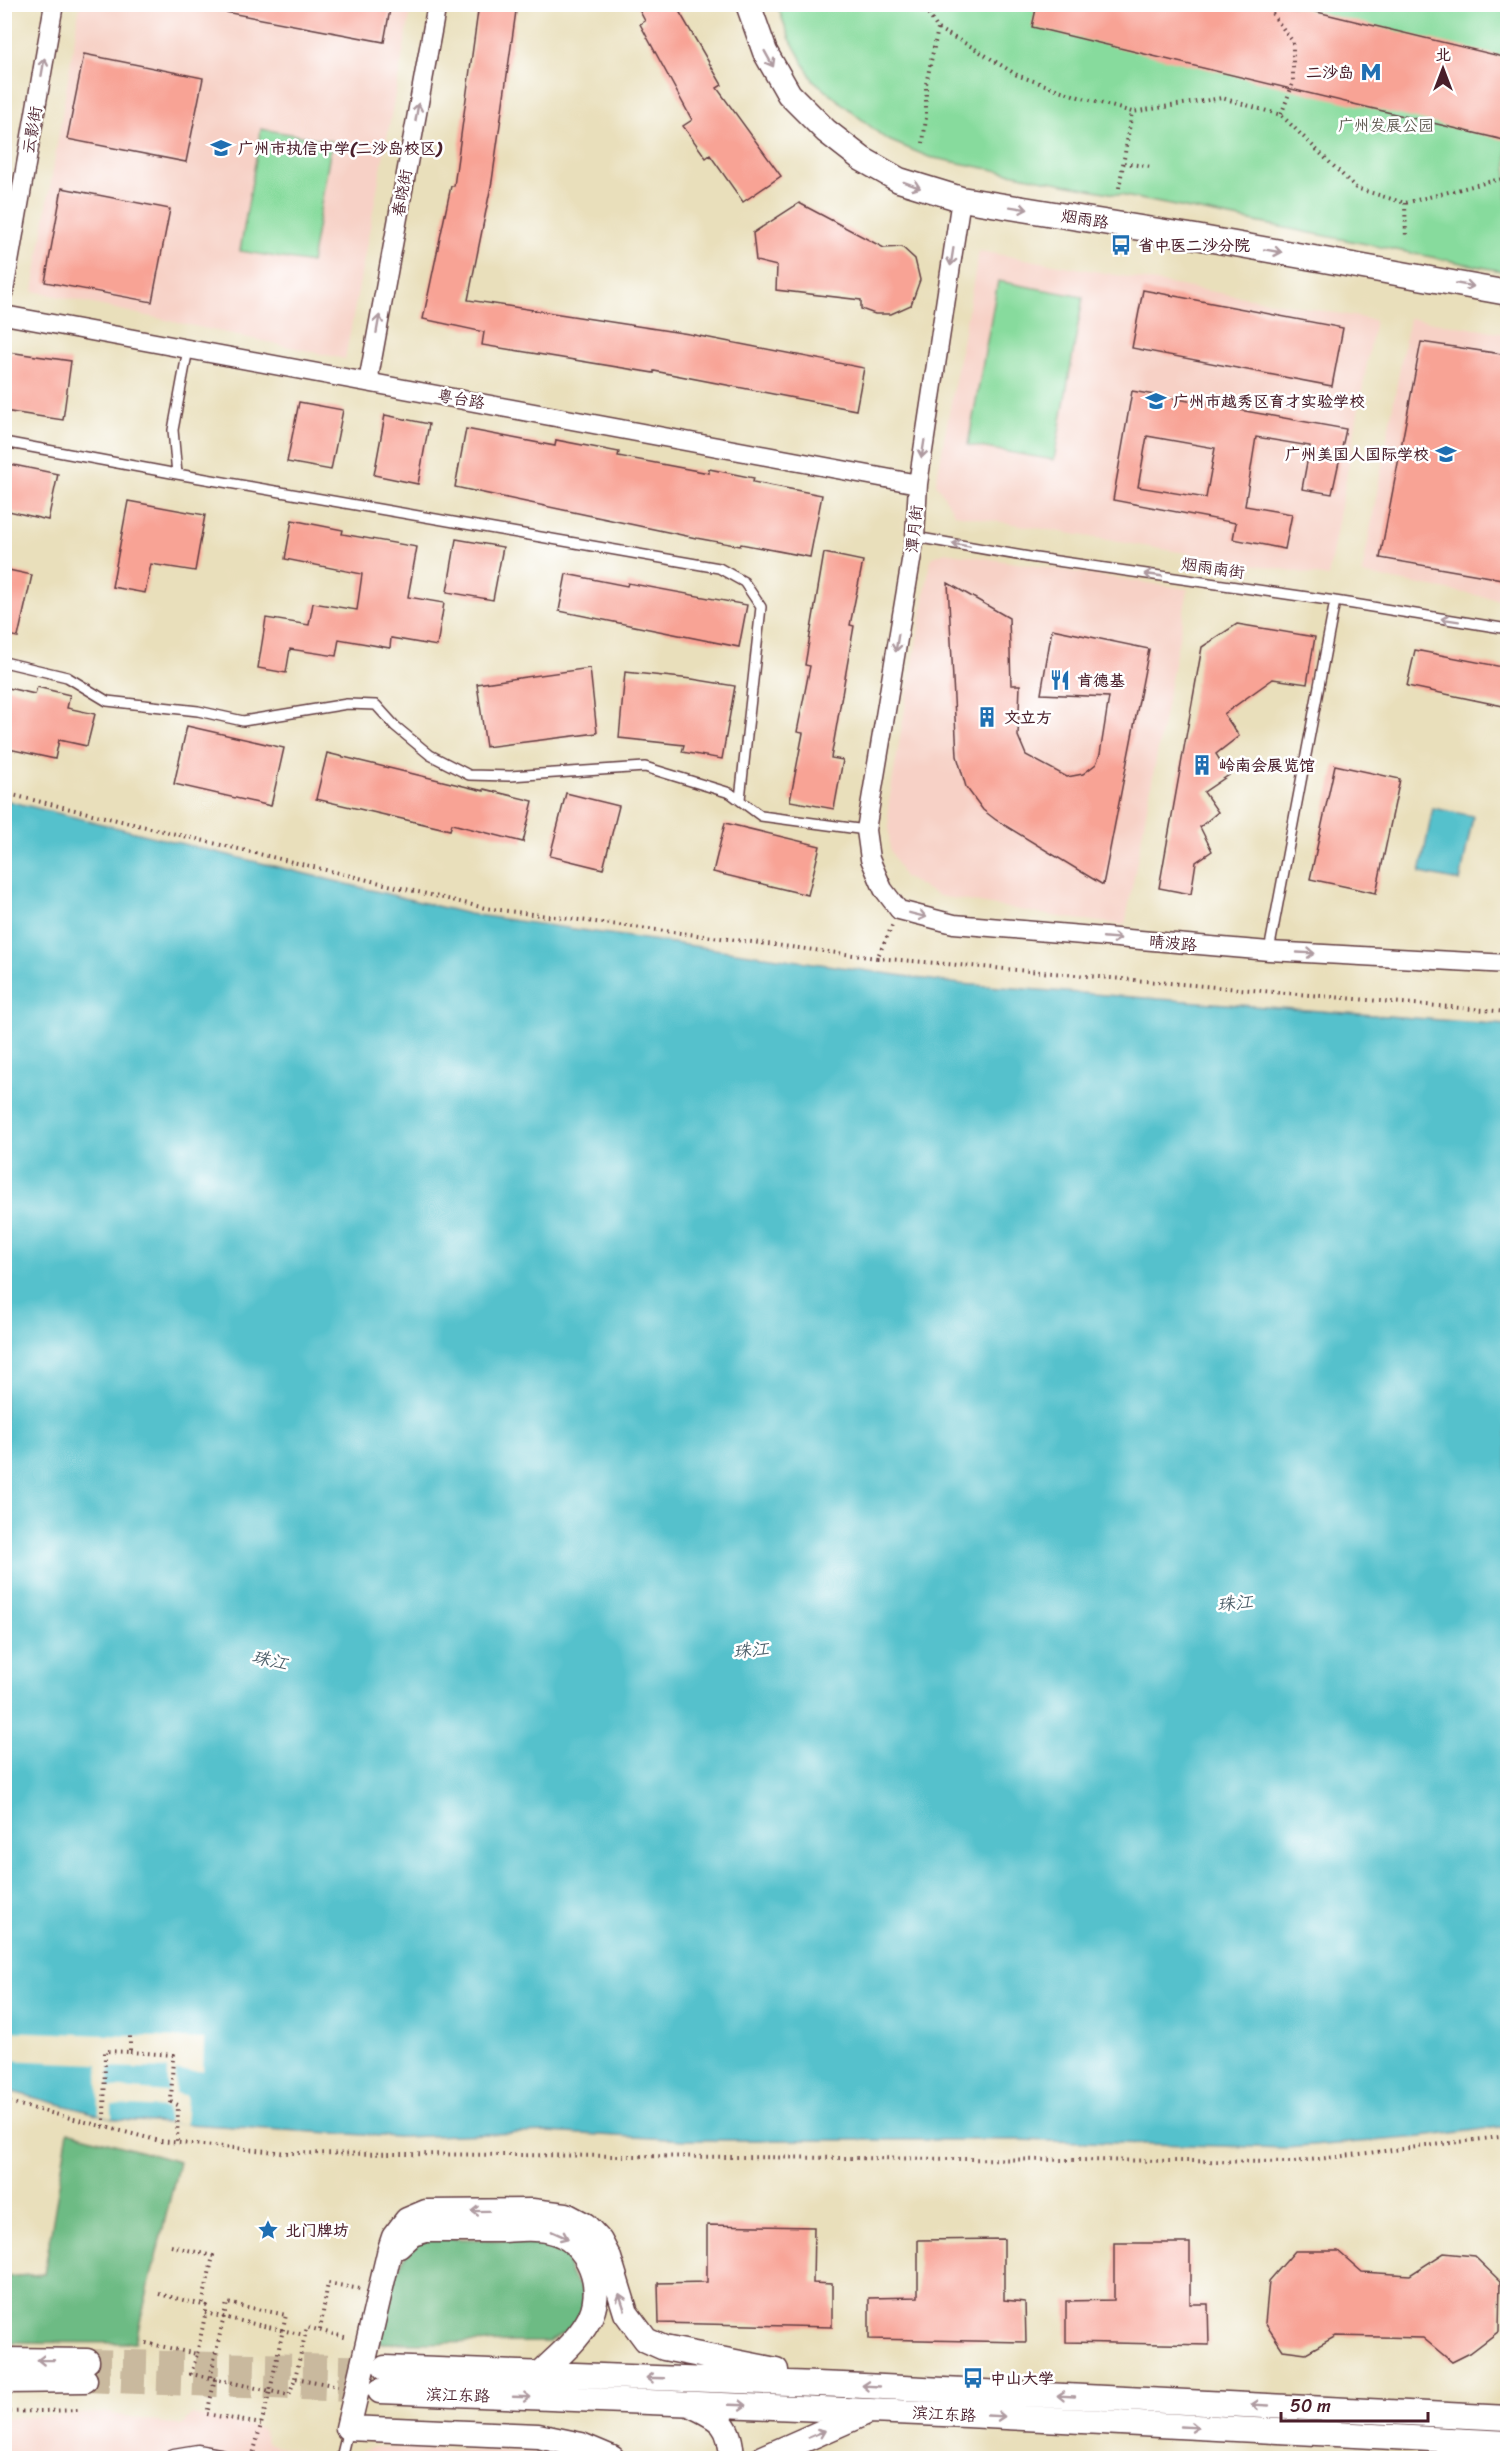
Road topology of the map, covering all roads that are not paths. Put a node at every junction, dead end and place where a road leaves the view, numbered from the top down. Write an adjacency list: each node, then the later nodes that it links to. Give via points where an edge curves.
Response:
1 (54, 4): 5 (street, 云影街, one-way to 1)
2 (437, 4): 9 (street, 春晓街, one-way to 2)
3 (748, 4): 4 (main road, 烟雨路, one-way to 4, via 765,52 789,94 826,131 862,159 899,180)
4 (961, 199): 6 (main road, 烟雨路, one-way to 6); 12 (street, 潭月街, one-way to 12)
5 (4, 291)
6 (1508, 293)
7 (4, 315): 8 (street, 粤台路)
8 (188, 349): 9 (street, 粤台路); 11 (lane, via 173,430)
9 (368, 382): 12 (street, 粤台路)
10 (4, 442): 11 (lane)
11 (177, 474): 17 (lane, via 719,568 744,582 760,607)
12 (918, 484): 13 (street, 潭月街)
13 (915, 537): 14 (lane, 烟雨南街, one-way to 13); 18 (street, 潭月街, one-way to 18)
14 (1335, 601): 15 (lane, 烟雨南街, one-way to 14); 20 (lane)
15 (1508, 629)
16 (4, 662): 17 (lane, via 67,677 107,701 198,711 243,721 347,704 376,705 430,755 469,775 645,767)
17 (740, 799): 18 (lane, via 761,816)
18 (866, 830): 19 (street, 潭月街, via 870,859 883,889)
19 (899, 910): 20 (street, 晴波路, one-way to 20, via 954,924)
20 (1269, 951): 21 (street, 晴波路, one-way to 21)
21 (1508, 964)
22 (372, 2285): 25 (main road, one-way to 25, via 398,2247 418,2232 540,2229 561,2234 586,2255 595,2284 594,2305 579,2334); 27 (main road, one-way to 22, via 664,2348 646,2340 626,2313 600,2241 574,2218 555,2213 437,2212 416,2216 407,2220 394,2237); 32 (main road)
23 (4, 2360): 26 (main road, one-way to 23, via 86,2370)
24 (385, 2368): 25 (main road, 滨江东路)
25 (540, 2374): 27 (main road, 滨江东路, one-way to 25)
26 (4, 2381)
27 (843, 2385): 31 (main road, 滨江东路, one-way to 27)
28 (380, 2391): 29 (main road, 滨江东路, one-way to 29)
29 (686, 2403): 30 (main road, 滨江东路, one-way to 30); 38 (main road, via 722,2423 730,2437)
30 (872, 2410): 33 (main road, 滨江东路, one-way to 33); 39 (main road, one-way to 30)
31 (1508, 2418)
32 (348, 2428): 36 (lane); 37 (main road, via 538,2436 581,2445)
33 (1508, 2443)
34 (174, 2458): 35 (street, via 198,2454)
35 (220, 2458)
36 (341, 2458)
37 (612, 2458)
38 (732, 2458)
39 (766, 2458)

